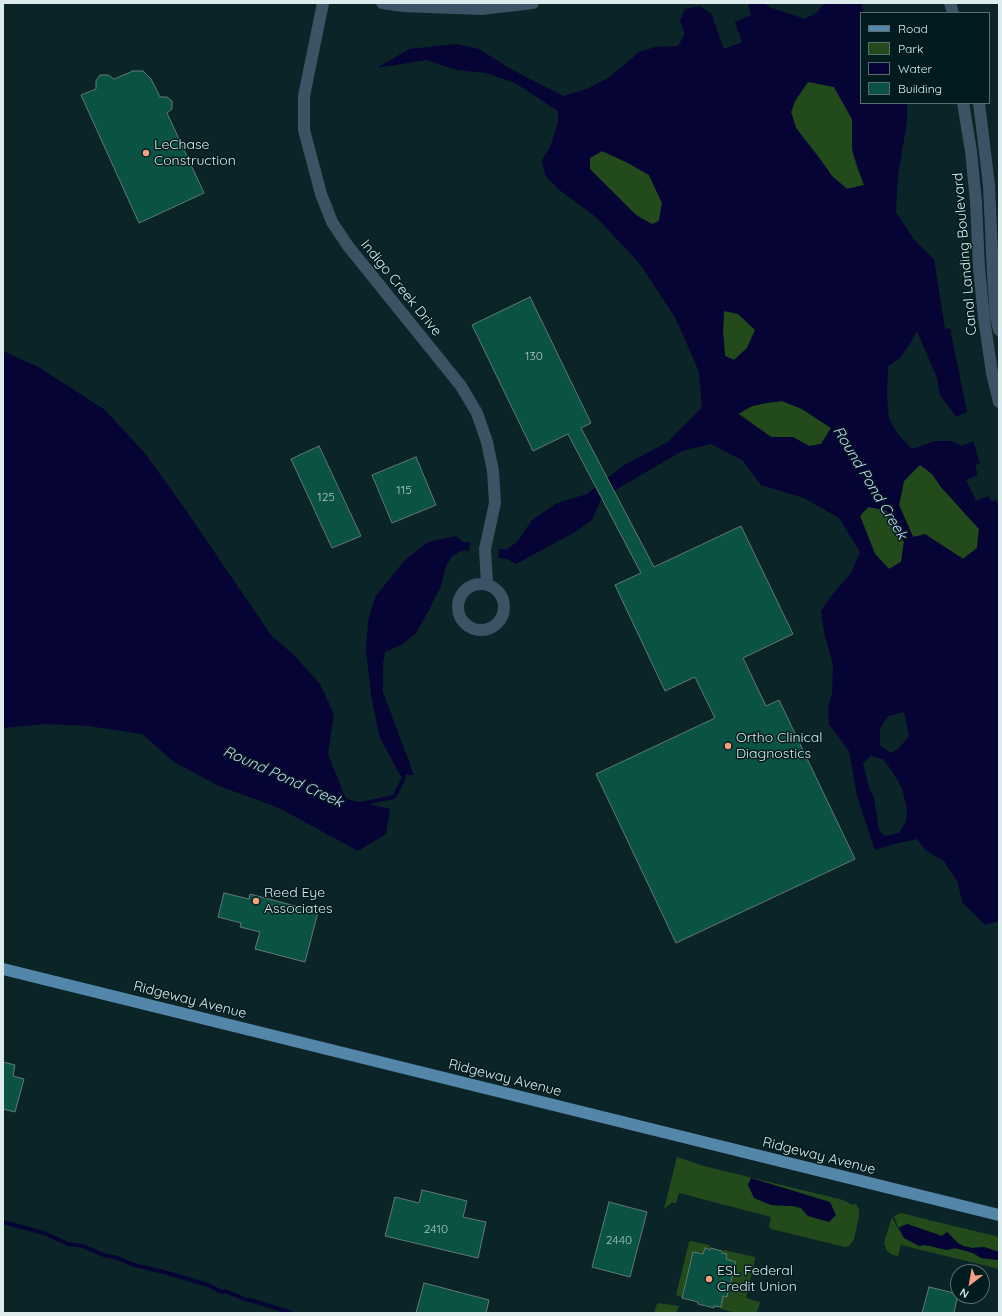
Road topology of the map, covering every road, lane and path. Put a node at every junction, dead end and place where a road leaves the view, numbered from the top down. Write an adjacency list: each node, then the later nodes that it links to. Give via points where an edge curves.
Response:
1 (323, 3): 8 (street, Indigo Creek Drive, via 304,96 304,130 321,194 332,222 348,246 461,386 477,413 488,442 494,471 495,503 485,549)
2 (382, 3): 3 (street, via 481,9)
3 (533, 3)
4 (963, 104): 7 (street, Canal Landing Boulevard, via 976,202 984,318)
5 (979, 104): 6 (street, Canal Landing Boulevard, via 989,186 993,275)
6 (999, 330)
7 (999, 402)
8 (487, 584)
9 (3, 969): 10 (main road, Ridgeway Avenue)
10 (999, 1215)

